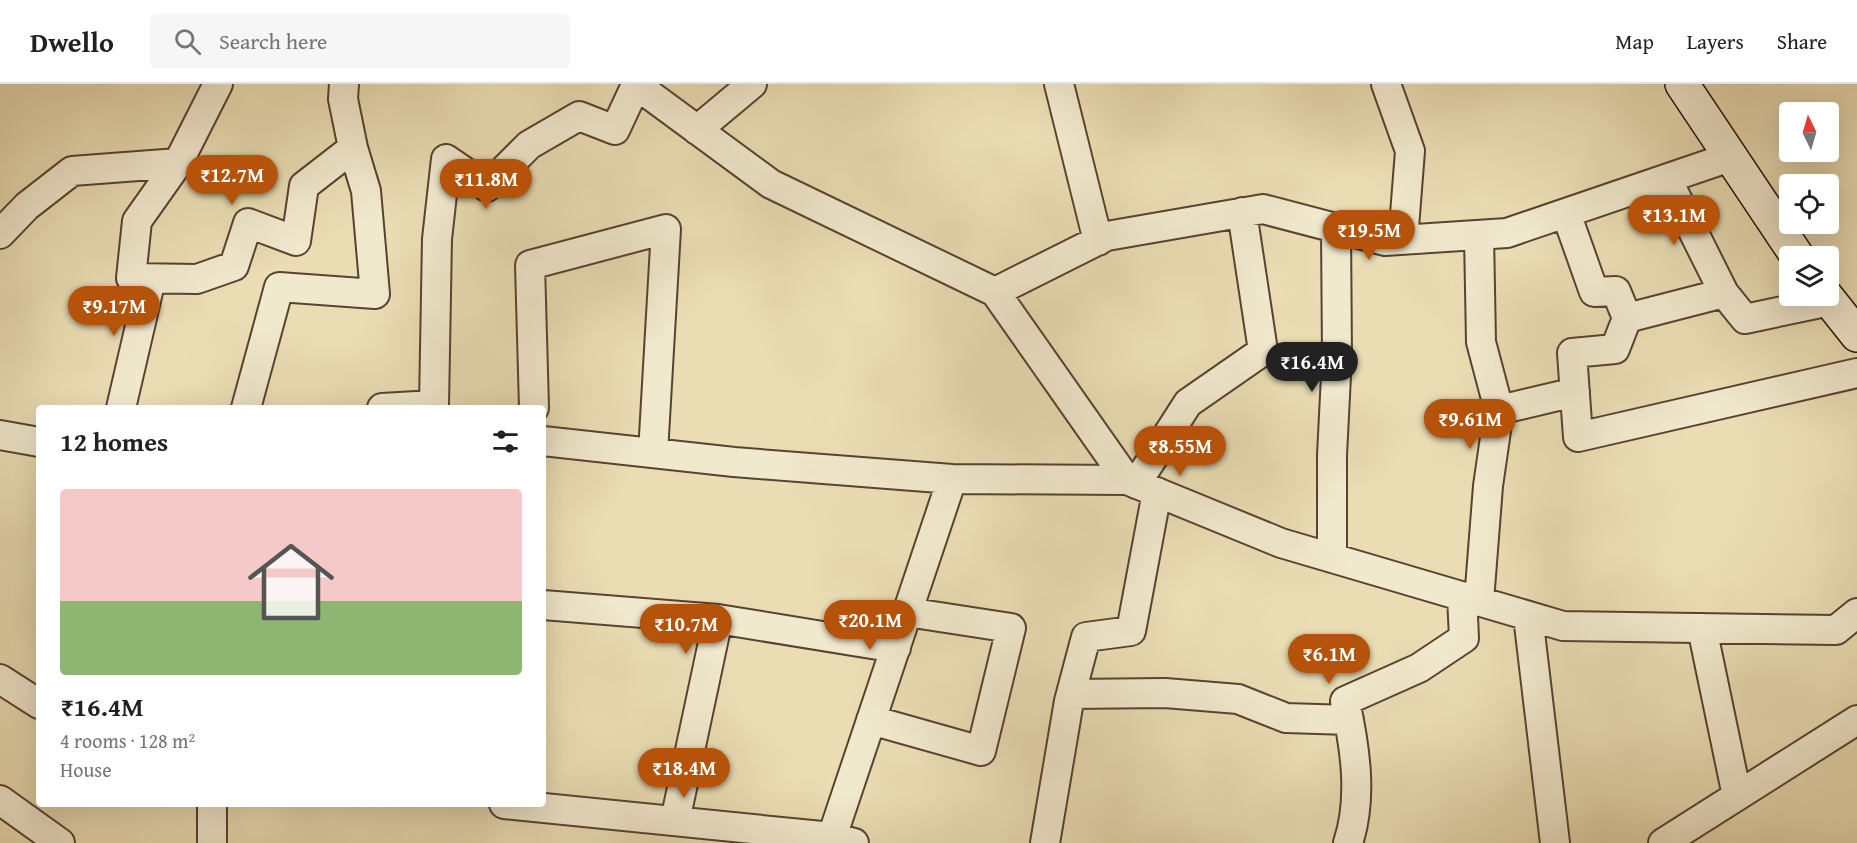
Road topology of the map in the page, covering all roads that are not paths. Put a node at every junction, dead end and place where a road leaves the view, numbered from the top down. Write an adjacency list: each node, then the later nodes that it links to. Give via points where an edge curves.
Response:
1 (218, 84): 11 (street)
2 (344, 84): 9 (street, via 343,99)
3 (752, 84): 8 (street)
4 (1059, 84): 19 (street)
5 (1386, 84): 18 (street, via 1410,151)
6 (1682, 84): 10 (street)
7 (636, 85): 8 (street); 32 (street, via 615,129 579,116 529,145 487,187 446,159 437,238)
8 (698, 130): 22 (street, via 771,184)
9 (353, 148): 21 (street, via 304,186 296,241 248,223 234,266 197,279); 31 (street, via 366,190 375,294 279,287)
10 (1730, 157): 12 (street); 20 (street)
11 (178, 163): 16 (street, via 72,171 27,206); 21 (street, via 137,221 131,278)
12 (1667, 179): 14 (street); 23 (street)
13 (1242, 212): 15 (street, via 1263,209); 19 (street, via 1107,236); 40 (street, via 1263,351 1188,403)
14 (1566, 213): 17 (street, via 1507,233); 26 (street, via 1594,292 1616,291)
15 (1336, 228): 18 (street, via 1385,241); 41 (street)
16 (0, 234)
17 (1479, 235): 18 (street); 34 (street, via 1481,342)
18 (1403, 240)
19 (1098, 241): 22 (street)
20 (1790, 246)
21 (151, 279): 30 (street)
22 (995, 292): 40 (street)
23 (1724, 293): 24 (street, via 1744,319); 26 (street)
24 (1796, 306)
25 (1834, 306): 27 (street)
26 (1627, 318): 29 (street, via 1615,349 1572,353)
27 (1857, 335)
28 (1857, 374): 29 (street, via 1578,437)
29 (1575, 392): 34 (street)
30 (122, 405)
31 (247, 405)
32 (434, 405)
33 (534, 405): 38 (street, via 530,265 666,229)
34 (1499, 410): 42 (street)
35 (0, 435): 36 (street)
36 (36, 441)
37 (546, 441): 38 (street)
38 (653, 453): 39 (street)
39 (951, 479): 40 (street); 44 (street)
40 (1140, 485): 41 (street, via 1281,543); 51 (street, via 1131,631 1086,637)
41 (1332, 558): 42 (street)
42 (1470, 598): 46 (street); 54 (street, via 1464,638 1419,668 1345,701)
43 (546, 605): 47 (street)
44 (907, 612): 49 (street); 53 (street, via 1011,628 981,752)
45 (1857, 613): 48 (street, via 1836,630)
46 (1528, 616): 48 (street, via 1563,626); 66 (street)
47 (718, 619): 49 (street); 60 (street)
48 (1702, 628): 56 (street)
49 (896, 648): 53 (street)
50 (0, 679): 52 (street)
51 (1071, 694): 54 (street, via 1165,693 1238,699 1286,718); 64 (street)
52 (36, 702)
53 (871, 720): 61 (street)
54 (1349, 720): 65 (street, via 1355,750 1355,823)
55 (1857, 720): 56 (street)
56 (1737, 796): 67 (street)
57 (0, 800): 62 (street)
58 (212, 807): 63 (street)
59 (523, 807): 60 (street)
60 (659, 828): 61 (street)
61 (843, 840)
62 (60, 843)
63 (212, 843)
64 (1045, 843)
65 (1348, 843)
66 (1556, 843)
67 (1663, 843)

